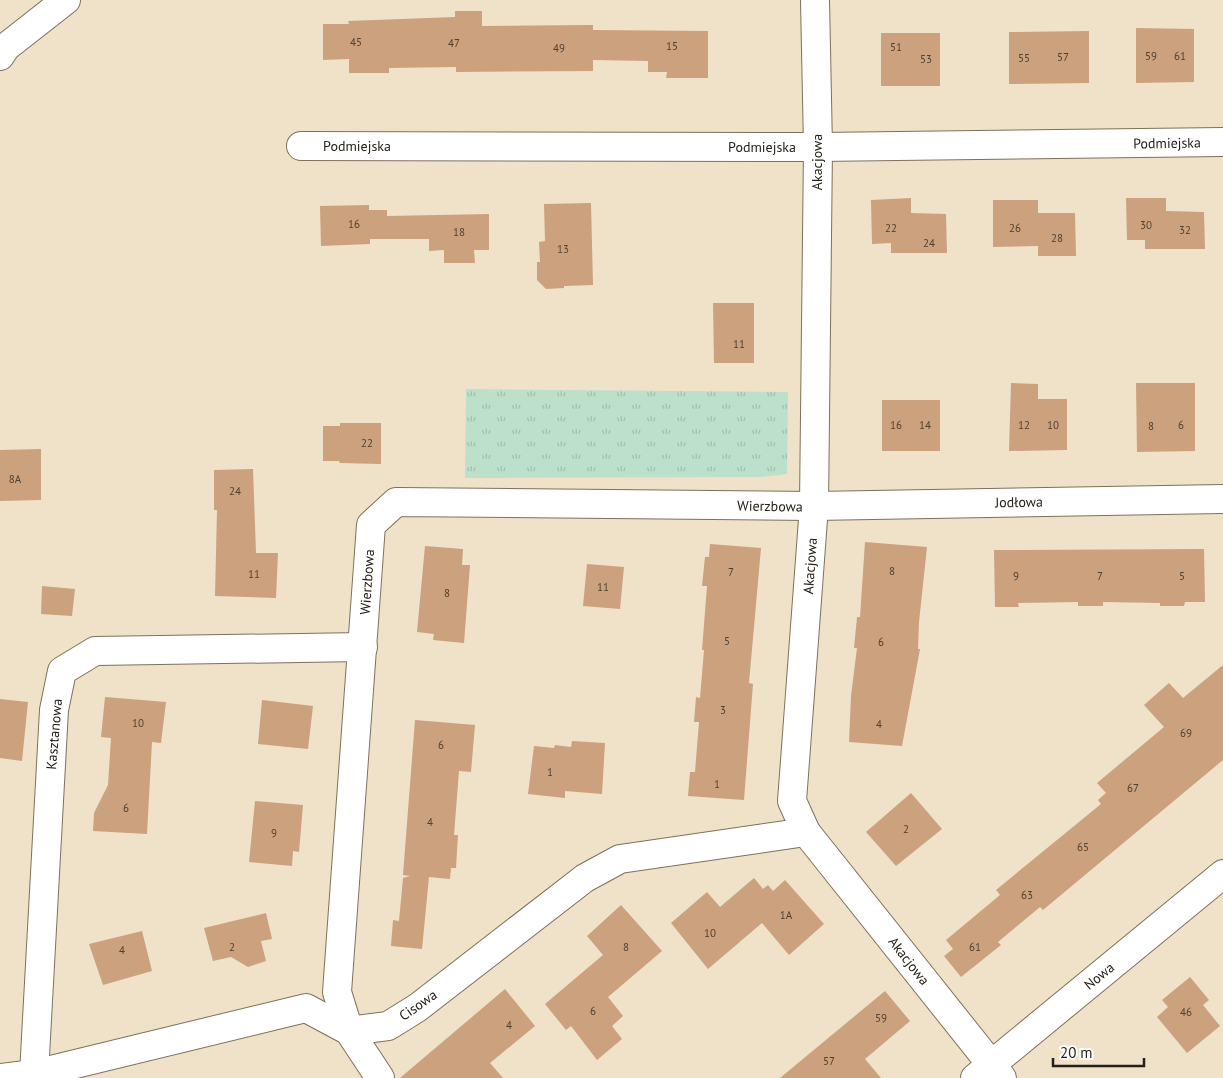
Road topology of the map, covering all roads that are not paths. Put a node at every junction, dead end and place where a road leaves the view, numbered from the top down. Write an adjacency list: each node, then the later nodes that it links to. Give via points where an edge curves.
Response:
1 (66, 0): 3 (street, via 6,47)
2 (815, 0): 6 (street, Akacjowa)
3 (0, 56)
4 (1223, 142): 6 (street, Podmiejska)
5 (301, 146): 6 (street, Podmiejska)
6 (818, 147): 8 (street, Akacjowa)
7 (1223, 499): 8 (street, Jodłowa)
8 (814, 506): 9 (street, Wierzbowa, via 396,502 371,525); 10 (street, Akacjowa, via 792,801)
9 (363, 647): 12 (street, Wierzbowa, via 337,992); 13 (street, Kasztanowa, via 95,651 62,671 54,710)
10 (806, 832): 12 (street, Cisowa, via 620,859 585,878 417,1008 388,1026); 14 (street, Akacjowa)
11 (1223, 874): 14 (street, Nowa)
12 (349, 1031): 13 (street, via 306,1008); 16 (street, Wierzbowa)
13 (34, 1074): 15 (street)
14 (989, 1074)
15 (0, 1078)
16 (380, 1078)

